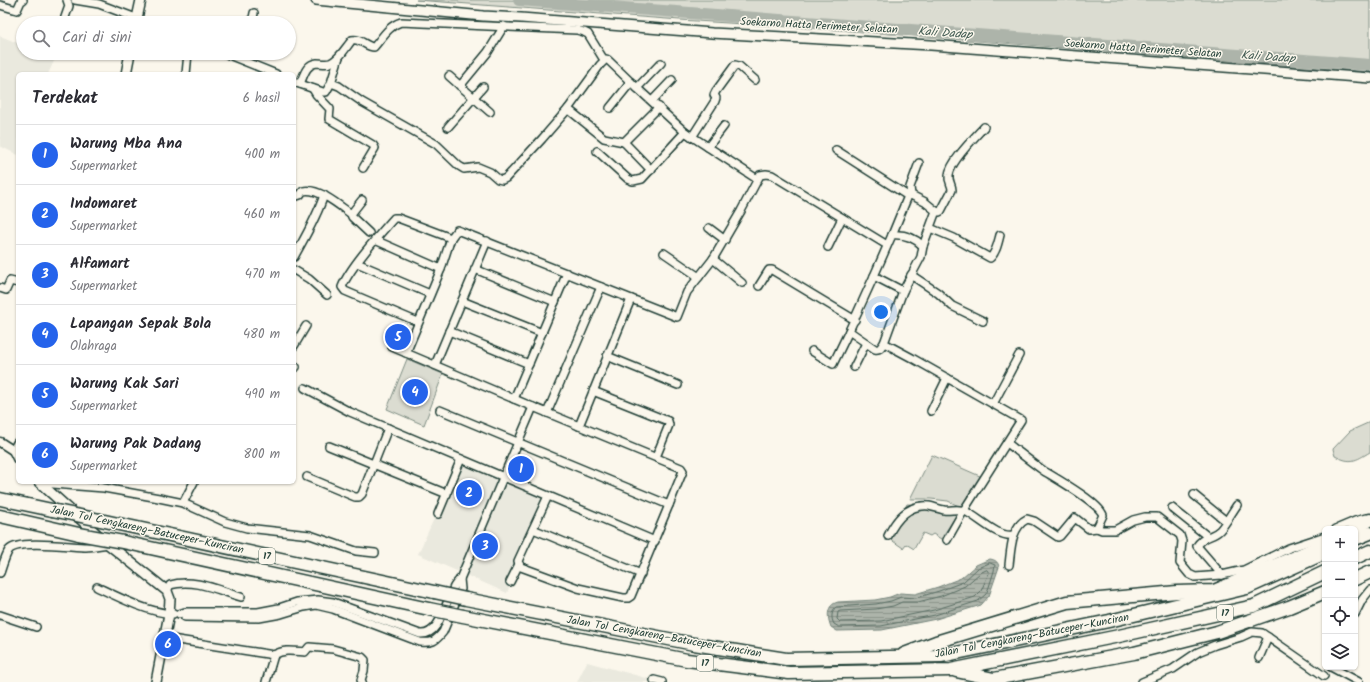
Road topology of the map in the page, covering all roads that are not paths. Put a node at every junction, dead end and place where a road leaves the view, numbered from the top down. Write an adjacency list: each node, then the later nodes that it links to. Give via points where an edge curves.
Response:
1 (23, 0): 6 (street, via 18,10)
2 (67, 0): 8 (street, via 69,6)
3 (75, 0): 9 (street, via 98,4)
4 (141, 0): 10 (main road)
5 (316, 0): 23 (main road, Soekarno Hatta Perimeter Selatan, via 483,16 712,33 910,43)
6 (0, 5)
7 (254, 13): 11 (street)
8 (65, 16)
9 (125, 16)
10 (137, 16)
11 (253, 16)
12 (504, 26): 13 (street, via 400,22 388,29 374,47 352,40); 17 (street, via 584,32 588,34); 29 (street, via 488,52)
13 (339, 57): 27 (street, via 330,63 310,65); 28 (street)
14 (129, 60): 19 (main road)
15 (187, 60): 20 (street)
16 (248, 60): 21 (street)
17 (604, 60): 26 (street, via 608,60); 37 (street)
18 (661, 63): 31 (street)
19 (126, 72)
20 (186, 72)
21 (272, 72)
22 (449, 76): 29 (street)
23 (1370, 78)
24 (672, 80): 34 (street)
25 (755, 80): 43 (street, via 739,66 735,66 716,91 715,101)
26 (631, 82): 31 (street); 36 (street)
27 (297, 83): 32 (street)
28 (331, 83): 32 (street, via 326,92); 37 (street, via 436,144 464,169 478,167 502,180)
29 (460, 86): 33 (street)
30 (483, 87): 33 (street)
31 (637, 88): 34 (street)
32 (313, 89): 49 (street, via 330,109 329,119 375,148)
33 (474, 98): 38 (street); 41 (street)
34 (652, 101): 35 (street)
35 (659, 107): 42 (street); 44 (street)
36 (610, 108)
37 (568, 109): 44 (street, via 604,138)
38 (490, 112)
39 (724, 126): 45 (street)
40 (984, 126): 56 (street, via 951,167 949,182 952,190 941,211)
41 (448, 128)
42 (685, 132): 43 (street); 50 (street)
43 (692, 137): 45 (street)
44 (624, 142): 50 (street)
45 (708, 147): 51 (street)
46 (836, 150): 54 (street)
47 (597, 151): 50 (street, via 628,179 642,179)
48 (919, 163): 54 (street, via 910,187)
49 (363, 168)
50 (651, 170)
51 (757, 179): 58 (street, via 760,175 772,175); 66 (street)
52 (296, 195): 53 (street, via 303,190)
53 (324, 195): 57 (street); 71 (street)
54 (910, 195): 56 (street); 62 (street)
55 (362, 200): 57 (street)
56 (936, 211): 60 (street)
57 (351, 214): 61 (street)
58 (842, 218): 68 (street); 70 (street)
59 (709, 228): 66 (street)
60 (930, 228): 63 (street, via 990,258 997,247); 69 (street)
61 (369, 233)
62 (892, 235): 68 (street); 69 (street, via 907,236)
63 (1000, 235)
64 (451, 238): 65 (street, via 394,218); 67 (street, via 457,230); 76 (street)
65 (375, 240): 74 (street); 76 (street)
66 (725, 240): 73 (street)
67 (487, 241): 75 (street); 78 (street)
68 (887, 245): 80 (street)
69 (923, 246): 79 (street, via 921,257)
70 (828, 247)
71 (296, 253)
72 (664, 253): 81 (street)
73 (713, 259): 81 (street); 83 (street)
74 (357, 263): 88 (street); 95 (street, via 342,289)
75 (475, 268): 91 (street); 92 (street)
76 (441, 269): 88 (street)
77 (296, 271): 89 (street, via 313,281)
78 (567, 273): 85 (street); 92 (street)
79 (911, 275): 87 (street); 94 (street, via 952,306)
80 (874, 276): 87 (street); 93 (street)
81 (699, 277): 90 (street, via 688,292 677,317)
82 (16, 282): 86 (street, via 10,281 6,290)
83 (742, 283)
84 (759, 286): 93 (street, via 769,270 772,270)
85 (601, 287): 90 (street); 120 (street)
86 (0, 288)
87 (904, 291): 102 (street)
88 (430, 294): 95 (street)
89 (327, 295)
90 (631, 299): 107 (street)
91 (462, 301): 97 (street); 99 (street)
92 (555, 302): 99 (street)
93 (855, 320): 98 (street)
94 (983, 321)
95 (418, 322): 105 (street)
96 (306, 326): 100 (street)
97 (449, 331): 108 (street); 109 (street)
98 (849, 331): 101 (street); 104 (street, via 833,364)
99 (542, 333): 108 (street)
100 (296, 343)
101 (866, 343): 102 (street, via 878,350); 110 (street)
102 (884, 343): 111 (street)
103 (392, 347): 105 (street)
104 (812, 352)
105 (406, 353): 109 (street)
106 (1019, 355): 116 (street)
107 (607, 356): 112 (street); 114 (street)
108 (529, 364): 115 (street)
109 (435, 365): 115 (street)
110 (854, 368)
111 (946, 378): 116 (street); 119 (street)
112 (678, 385)
113 (305, 388): 122 (street, via 350,412)
114 (593, 390): 121 (street); 128 (street, via 668,421 669,425)
115 (514, 399): 117 (street)
116 (993, 404): 125 (street, via 1021,420)
117 (533, 407): 120 (street); 124 (street)
118 (440, 410): 124 (street)
119 (931, 412)
120 (548, 413): 121 (street)
121 (579, 426): 128 (street)
122 (388, 428): 129 (street); 130 (street)
123 (0, 442): 127 (street)
124 (518, 442): 132 (street); 142 (street)
125 (1007, 443): 145 (street); 153 (street, via 1102,512)
126 (329, 446): 130 (street)
127 (16, 450)
128 (656, 457): 142 (street, via 683,469)
129 (461, 459): 132 (street); 137 (street)
130 (374, 464): 131 (street, via 359,497); 137 (street)
131 (307, 477)
132 (503, 477): 139 (street); 184 (street, via 460,579 461,589 443,632 430,643 420,642 316,605 259,618 206,618)
133 (41, 484): 163 (main road)
134 (79, 484): 136 (street)
135 (193, 484): 141 (street)
136 (105, 485): 141 (street)
137 (447, 494): 146 (street)
138 (1194, 495): 150 (street)
139 (548, 496): 154 (street); 162 (street)
140 (0, 499): 190 (highway, Jalan Tol Cengkareng–Batuceper–Kunciran / 17, bridge, via 466,599 694,644 786,659)
141 (183, 503): 166 (street, via 225,522 247,528 310,535 356,551)
142 (670, 505): 162 (street)
143 (1237, 506): 150 (street)
144 (1172, 508): 158 (street)
145 (964, 510): 156 (street, via 993,530); 157 (street, via 916,506 894,523); 161 (street)
146 (438, 514)
147 (0, 516): 192 (highway, Jalan Tol Cengkareng–Batuceper–Kunciran / 17, bridge, via 429,609 687,660 789,673)
148 (1370, 516): 151 (street)
149 (1370, 520): 152 (highway)
150 (1226, 521): 158 (street, via 1214,535)
151 (1344, 526)
152 (1358, 527)
153 (1097, 528): 156 (street, via 1088,529 1075,518 1058,536 1027,519); 175 (street, via 1115,530 1133,520 1157,517 1180,535 1180,563 1189,574 1195,577)
154 (533, 529): 169 (street, via 518,561); 174 (street)
155 (1370, 532): 160 (highway)
156 (1014, 535): 170 (street)
157 (888, 536)
158 (1207, 536): 175 (street, via 1197,546)
159 (1322, 537): 175 (street, via 1289,548 1244,570)
160 (1358, 538)
161 (947, 540)
162 (655, 541): 174 (street)
163 (108, 544): 172 (street, via 88,547 44,544 15,546 9,549); 180 (main road)
164 (1322, 545): 190 (highway, via 1214,591 1067,602)
165 (1370, 551): 168 (highway)
166 (375, 553)
167 (1322, 554): 190 (highway, Jalan Tol Cengkareng–Batuceper–Kunciran / 17, via 1247,588 1109,621 942,656)
168 (1358, 557)
169 (519, 564): 174 (street, via 521,567 578,588 623,598 631,596); 177 (street)
170 (1009, 565)
171 (1370, 572): 176 (highway)
172 (0, 573)
173 (1322, 573): 192 (highway, Jalan Tol Cengkareng–Batuceper–Kunciran / 17, via 1254,606)
174 (641, 574)
175 (1222, 575)
176 (1358, 578)
177 (510, 582)
178 (97, 587): 184 (street, via 127,601)
179 (1370, 590): 183 (street)
180 (167, 591): 182 (street, via 170,585 190,583); 184 (main road, via 170,599)
181 (1322, 593): 192 (highway, via 1217,632 1134,653 994,679)
182 (241, 596)
183 (1358, 608)
184 (169, 614): 188 (main road)
185 (0, 615): 186 (street)
186 (36, 627)
187 (1268, 637): 191 (street); 195 (street); 201 (street, via 1262,632 1252,632 1215,645 1198,652 1173,669)
188 (165, 638): 189 (street); 197 (main road)
189 (274, 655): 198 (street); 199 (street, via 291,650 305,652 309,647 314,647 362,658 365,660)
190 (895, 657)
191 (1259, 658)
192 (951, 670)
193 (1328, 670): 195 (street)
194 (1336, 670): 202 (street)
195 (1322, 679)
196 (654, 680): 200 (street)
197 (156, 682)
198 (266, 682)
199 (362, 682)
200 (662, 682)
201 (1142, 682)
202 (1359, 682)

